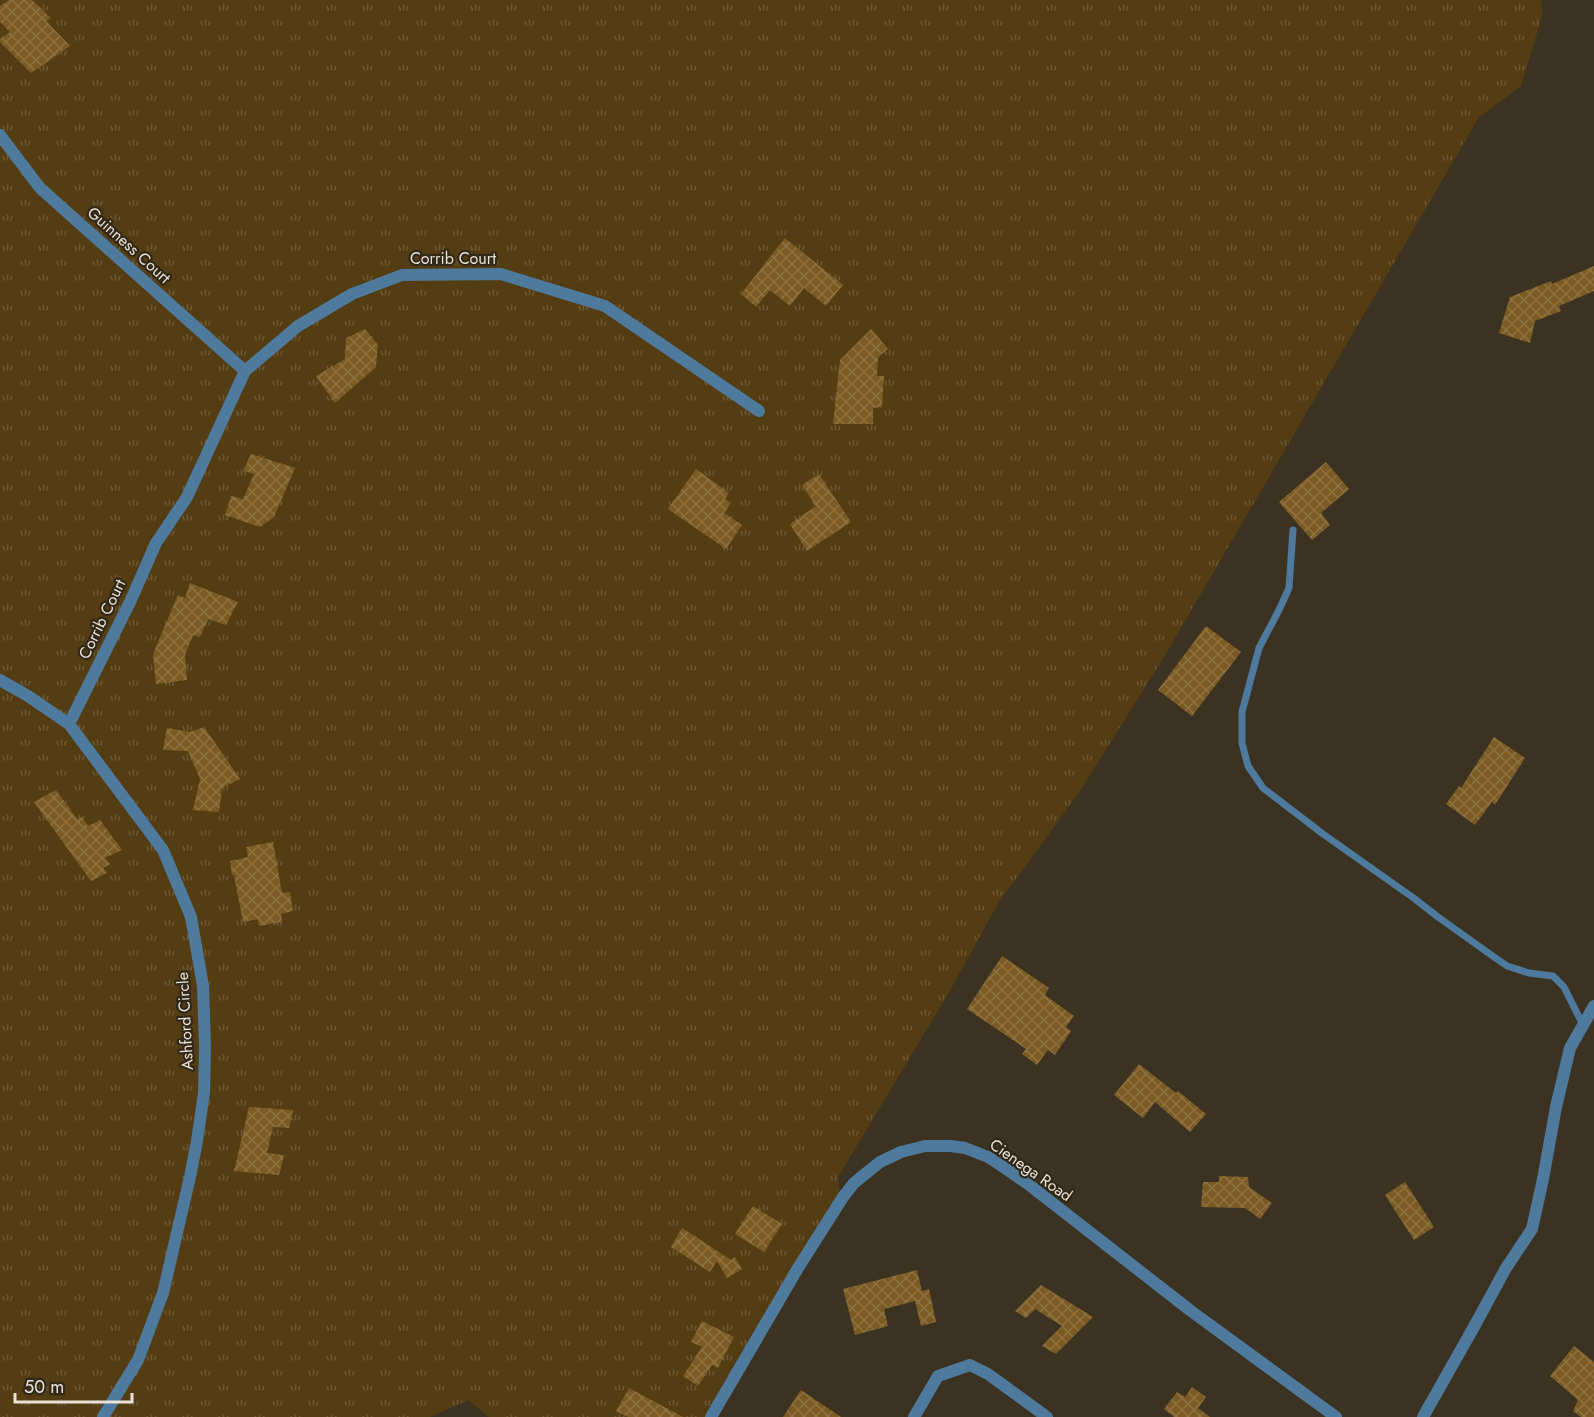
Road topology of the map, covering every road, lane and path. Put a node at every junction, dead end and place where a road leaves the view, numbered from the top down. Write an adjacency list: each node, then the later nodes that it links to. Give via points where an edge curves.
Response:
1 (0, 135): 2 (street, Guinness Court, via 39,188)
2 (245, 371): 3 (street, Corrib Court, via 298,326 362,290 402,275 501,274 605,306); 6 (street, Corrib Court, via 187,497 156,543)
3 (759, 411)
4 (1293, 530): 8 (lane, via 1289,588 1259,648 1242,712 1242,743 1248,766 1263,788 1437,918 1507,966 1553,976 1564,987)
5 (0, 680): 6 (street, Ashford Circle)
6 (69, 724): 9 (street, Ashford Circle, via 164,850 191,917 202,986 205,1047 197,1141 163,1293 138,1360)
7 (1594, 1006): 8 (street)
8 (1583, 1025): 14 (street, via 1570,1048 1532,1228)
9 (103, 1417)
10 (711, 1417): 13 (street, Cienega Road, via 798,1268 854,1183 880,1162 925,1146 965,1148 999,1164)
11 (914, 1417): 12 (street, via 938,1376 970,1365)
12 (1047, 1417)
13 (1336, 1417)
14 (1423, 1417)

